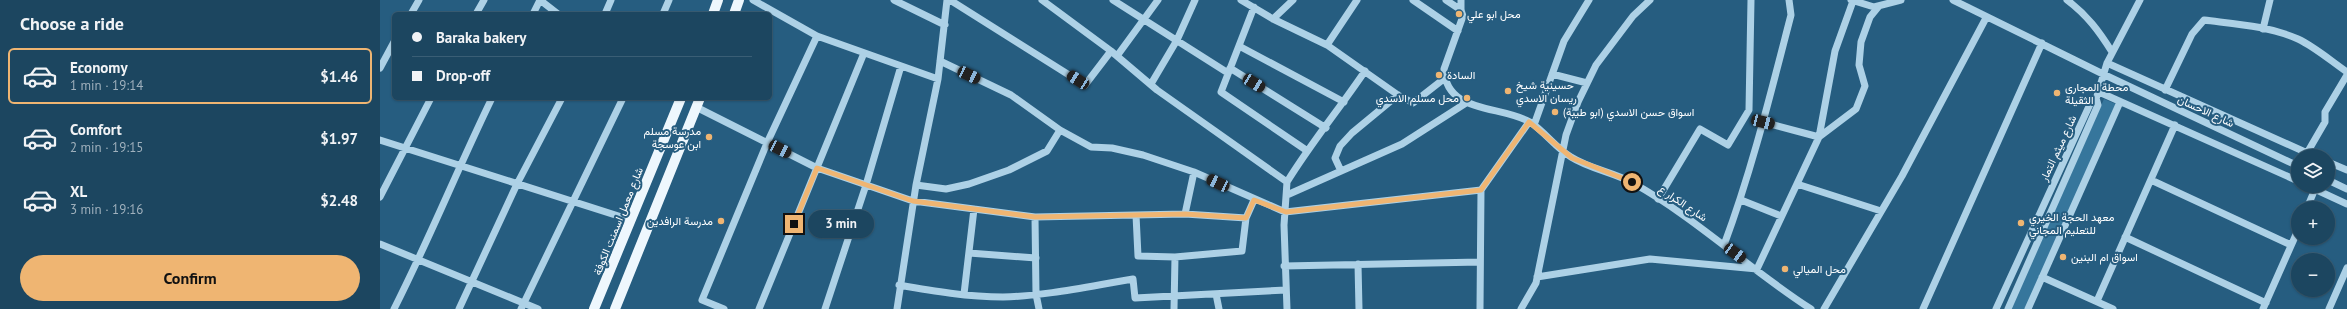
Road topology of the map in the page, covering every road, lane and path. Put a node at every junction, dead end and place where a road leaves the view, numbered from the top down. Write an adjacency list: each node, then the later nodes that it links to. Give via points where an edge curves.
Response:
1 (419, 0): 34 (street)
2 (484, 0): 35 (street)
3 (540, 0): 36 (street); 37 (street)
4 (611, 0): 38 (street)
5 (669, 0): 39 (street)
6 (718, 0): 40 (main road)
7 (739, 0): 41 (main road)
8 (754, 0): 48 (street)
9 (894, 0): 45 (street)
10 (949, 0): 45 (street); 56 (street, via 1085,85)
11 (1042, 0): 56 (street)
12 (1113, 0): 42 (street)
13 (1158, 0): 42 (street)
14 (1196, 0): 49 (street)
15 (1241, 0): 32 (street)
16 (1293, 0): 44 (street)
17 (1357, 0): 51 (street)
18 (1412, 0): 47 (street)
19 (1446, 0): 33 (street)
20 (1461, 0): 33 (street)
21 (1589, 0): 64 (street, via 1564,41)
22 (1650, 0): 70 (street, via 1633,16 1613,42 1596,65)
23 (1751, 0): 116 (street, via 1749,110 1728,145 1700,129)
24 (1789, 0): 83 (street, via 1791,15)
25 (1901, 0): 31 (street)
26 (1953, 0): 43 (street, شارع الاحسان)
27 (2067, 0): 54 (street, via 2084,13 2097,28)
28 (2140, 0): 54 (street)
29 (2270, 0): 46 (street)
30 (1852, 1): 31 (street); 88 (street, via 1835,51)
31 (1879, 6): 88 (street, via 1870,17 1861,42 1859,64 1864,86 1856,109)
32 (1254, 7): 44 (street); 53 (street)
33 (1460, 10): 47 (street, via 1463,16)
34 (411, 12)
35 (477, 12)
36 (534, 12)
37 (555, 12)
38 (606, 12)
39 (664, 12)
40 (714, 12)
41 (735, 12)
42 (1143, 18): 49 (street); 56 (street)
43 (1986, 18): 50 (street, شارع الاحسان); 123 (street)
44 (1273, 19): 51 (street)
45 (944, 25): 57 (street)
46 (2263, 29): 63 (street, via 2298,39); 71 (street, via 2204,20 2192,34)
47 (1458, 31): 67 (street, via 1444,69)
48 (817, 36): 55 (street); 90 (street)
49 (1177, 40): 61 (street); 69 (street)
50 (2042, 43): 65 (street, شارع الاحسان); 175 (street)
51 (1327, 45): 62 (street)
52 (392, 46): 60 (street)
53 (1239, 46): 61 (street); 79 (street)
54 (2112, 52): 58 (street)
55 (864, 53): 59 (street); 99 (street)
56 (1114, 54): 69 (street)
57 (940, 61): 68 (street); 87 (street, via 1011,95)
58 (2107, 63): 65 (street); 71 (street)
59 (901, 66): 68 (street); 110 (street)
60 (380, 68)
61 (1229, 70): 86 (street); 94 (street, via 1221,92)
62 (1366, 71): 72 (street); 79 (street)
63 (2347, 72)
64 (1552, 74): 70 (street); 84 (street)
65 (2105, 75): 73 (street); 96 (street, شارع الاحسان)
66 (2347, 75): 93 (street, via 2325,112 2325,122)
67 (1445, 78): 72 (street, via 1413,104); 82 (street, via 1455,95)
68 (938, 79): 108 (street)
69 (1151, 84): 105 (street)
70 (1587, 84): 95 (street, via 1566,135)
71 (2165, 90): 92 (street)
72 (1398, 95): 101 (street, via 1340,146 1335,158)
73 (2097, 95): 80 (street); 176 (street, شارع ميثم التمار, via 2091,102); 177 (street, شارع ميثم التمار, via 2098,105)
74 (430, 100): 91 (street)
75 (491, 100): 97 (street)
76 (561, 100): 107 (street)
77 (622, 100): 120 (street)
78 (680, 100): 130 (main road, شارع معمل اسمنت الكوفة)
79 (1344, 102): 86 (street)
80 (2120, 102): 85 (street); 145 (street)
81 (698, 103): 90 (street); 161 (main road)
82 (1466, 103): 84 (street, شارع الكرار ع, via 1509,112); 101 (street, via 1402,144)
83 (1763, 122): 88 (street); 118 (street)
84 (1532, 124): 95 (street, شارع الكرار ع); 112 (street)
85 (2175, 125): 103 (street); 104 (street)
86 (1326, 128): 94 (street)
87 (1060, 130): 102 (street, via 1091,147 1112,148 1143,155); 108 (street, via 1047,151 1009,170 946,189)
88 (1819, 137): 109 (street)
89 (380, 140): 91 (street)
90 (767, 143): 99 (street); 162 (street, via 702,300)
91 (405, 148): 97 (street); 115 (street)
92 (2300, 149)
93 (2313, 149)
94 (1306, 150): 105 (street)
95 (1564, 152): 116 (street, شارع الكرار ع, via 1593,168 1632,182); 146 (street)
96 (2291, 163)
97 (459, 165): 107 (street); 139 (street)
98 (2335, 165): 100 (street)
99 (817, 168): 110 (street); 163 (street)
100 (2347, 170)
101 (1341, 171): 114 (street)
102 (1194, 172): 117 (street); 125 (street)
103 (2291, 178)
104 (2151, 180): 131 (street); 134 (street)
105 (1287, 182): 114 (street)
106 (2335, 183): 111 (street)
107 (517, 184): 120 (street); 147 (street)
108 (916, 184): 119 (street)
109 (1797, 184): 123 (street); 127 (street)
110 (866, 185): 119 (street); 164 (street)
111 (2347, 188)
112 (1481, 190): 124 (street); 140 (street)
113 (2322, 193): 121 (street)
114 (1287, 196): 124 (street)
115 (380, 197)
116 (1658, 199): 133 (street, شارع الكرار ع)
117 (1254, 200): 124 (street); 129 (street)
118 (1741, 200): 127 (street); 133 (street)
119 (913, 201): 122 (street); 148 (street)
120 (574, 202): 130 (street); 155 (street)
121 (2347, 204)
122 (974, 209): 128 (street); 136 (street)
123 (1881, 211): 174 (street)
124 (1286, 212): 142 (street)
125 (1185, 214): 126 (street); 129 (street)
126 (1136, 215): 128 (street); 137 (street, via 1138,256)
127 (1781, 216): 144 (street)
128 (1035, 217): 138 (street)
129 (1246, 218): 137 (street, via 1242,252)
130 (631, 220): 160 (main road, شارع معمل اسمنت الكوفة)
131 (2125, 237): 154 (street); 156 (street)
132 (380, 244): 139 (street)
133 (1724, 245): 144 (street, شارع الكرار ع)
134 (2291, 245)
135 (2292, 245): 156 (street)
136 (969, 253): 138 (street); 150 (street)
137 (1175, 257): 153 (street)
138 (1036, 258): 151 (street)
139 (418, 261): 147 (street); 157 (street)
140 (1480, 262): 141 (street); 171 (street)
141 (1358, 264): 142 (street); 170 (street)
142 (1284, 266): 149 (street)
143 (2347, 268): 180 (street)
144 (1757, 269): 146 (street, via 1650,259); 173 (street, شارع الكرار ع)
145 (2042, 276): 154 (street); 178 (street)
146 (1537, 277): 172 (street)
147 (472, 283): 155 (street); 158 (street)
148 (899, 285): 150 (street); 165 (street)
149 (1286, 290): 152 (street); 169 (street)
150 (964, 294): 151 (street, via 1002,297)
151 (1036, 294): 153 (street, via 1133,279 1135,298); 166 (street)
152 (1216, 294): 153 (street); 168 (street)
153 (1174, 296): 167 (street)
154 (2097, 301): 179 (street)
155 (522, 306): 159 (street)
156 (2264, 306)
157 (394, 309)
158 (459, 309)
159 (538, 309)
160 (594, 309)
161 (615, 309)
162 (724, 309)
163 (759, 309)
164 (825, 309)
165 (896, 309)
166 (1039, 309)
167 (1174, 309)
168 (1218, 309)
169 (1287, 309)
170 (1359, 309)
171 (1480, 309)
172 (1521, 309)
173 (1811, 309)
174 (1824, 309)
175 (1923, 309)
176 (1996, 309)
177 (2008, 309)
178 (2028, 309)
179 (2113, 309)
180 (2329, 309)

